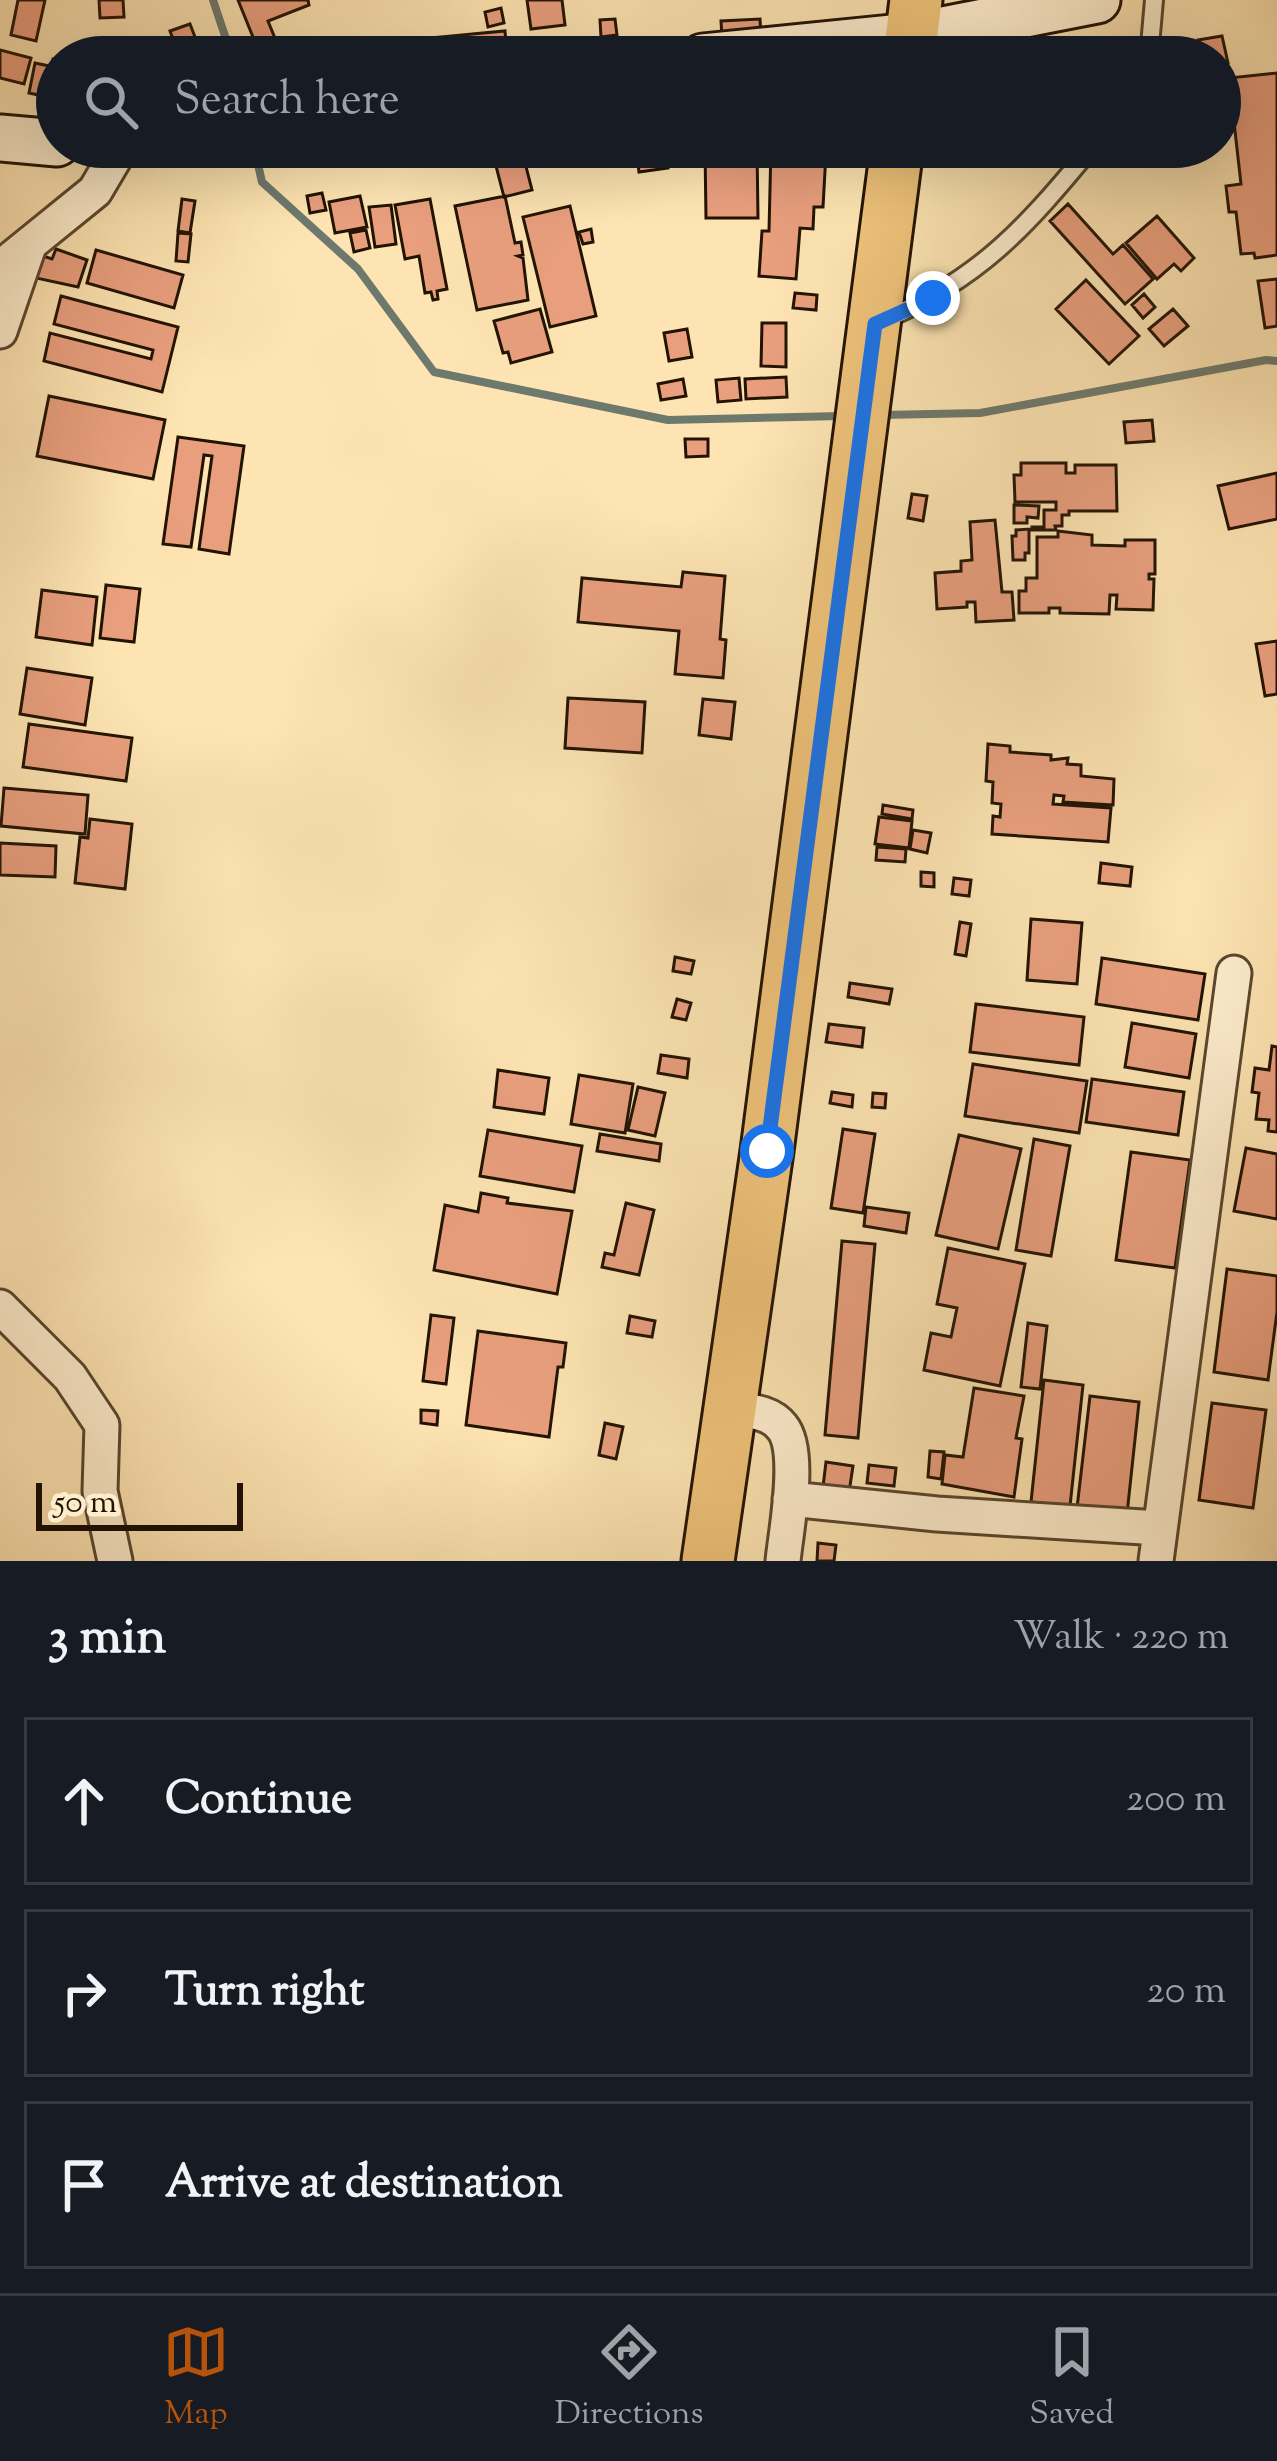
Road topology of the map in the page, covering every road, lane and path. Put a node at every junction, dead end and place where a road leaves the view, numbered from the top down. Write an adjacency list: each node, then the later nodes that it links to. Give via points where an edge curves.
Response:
1 (1096, 0): 3 (main road)
2 (1154, 0): 5 (lane)
3 (912, 31): 4 (main road)
4 (872, 36)
5 (1150, 36)
6 (0, 138): 7 (main road)
7 (36, 141)
8 (109, 168): 11 (street, via 95,191)
9 (894, 168): 13 (main road)
10 (1073, 168): 13 (lane, via 996,255 933,298)
11 (29, 244): 12 (street); 14 (street)
12 (0, 268)
13 (875, 324): 17 (main road)
14 (0, 331)
15 (1234, 973): 19 (street)
16 (0, 1307): 20 (street, via 70,1377 102,1425 100,1491)
17 (729, 1408): 18 (street, via 782,1426); 21 (main road)
18 (790, 1499): 19 (street); 22 (street)
19 (1158, 1544)
20 (116, 1561)
21 (708, 1561)
22 (782, 1561)

